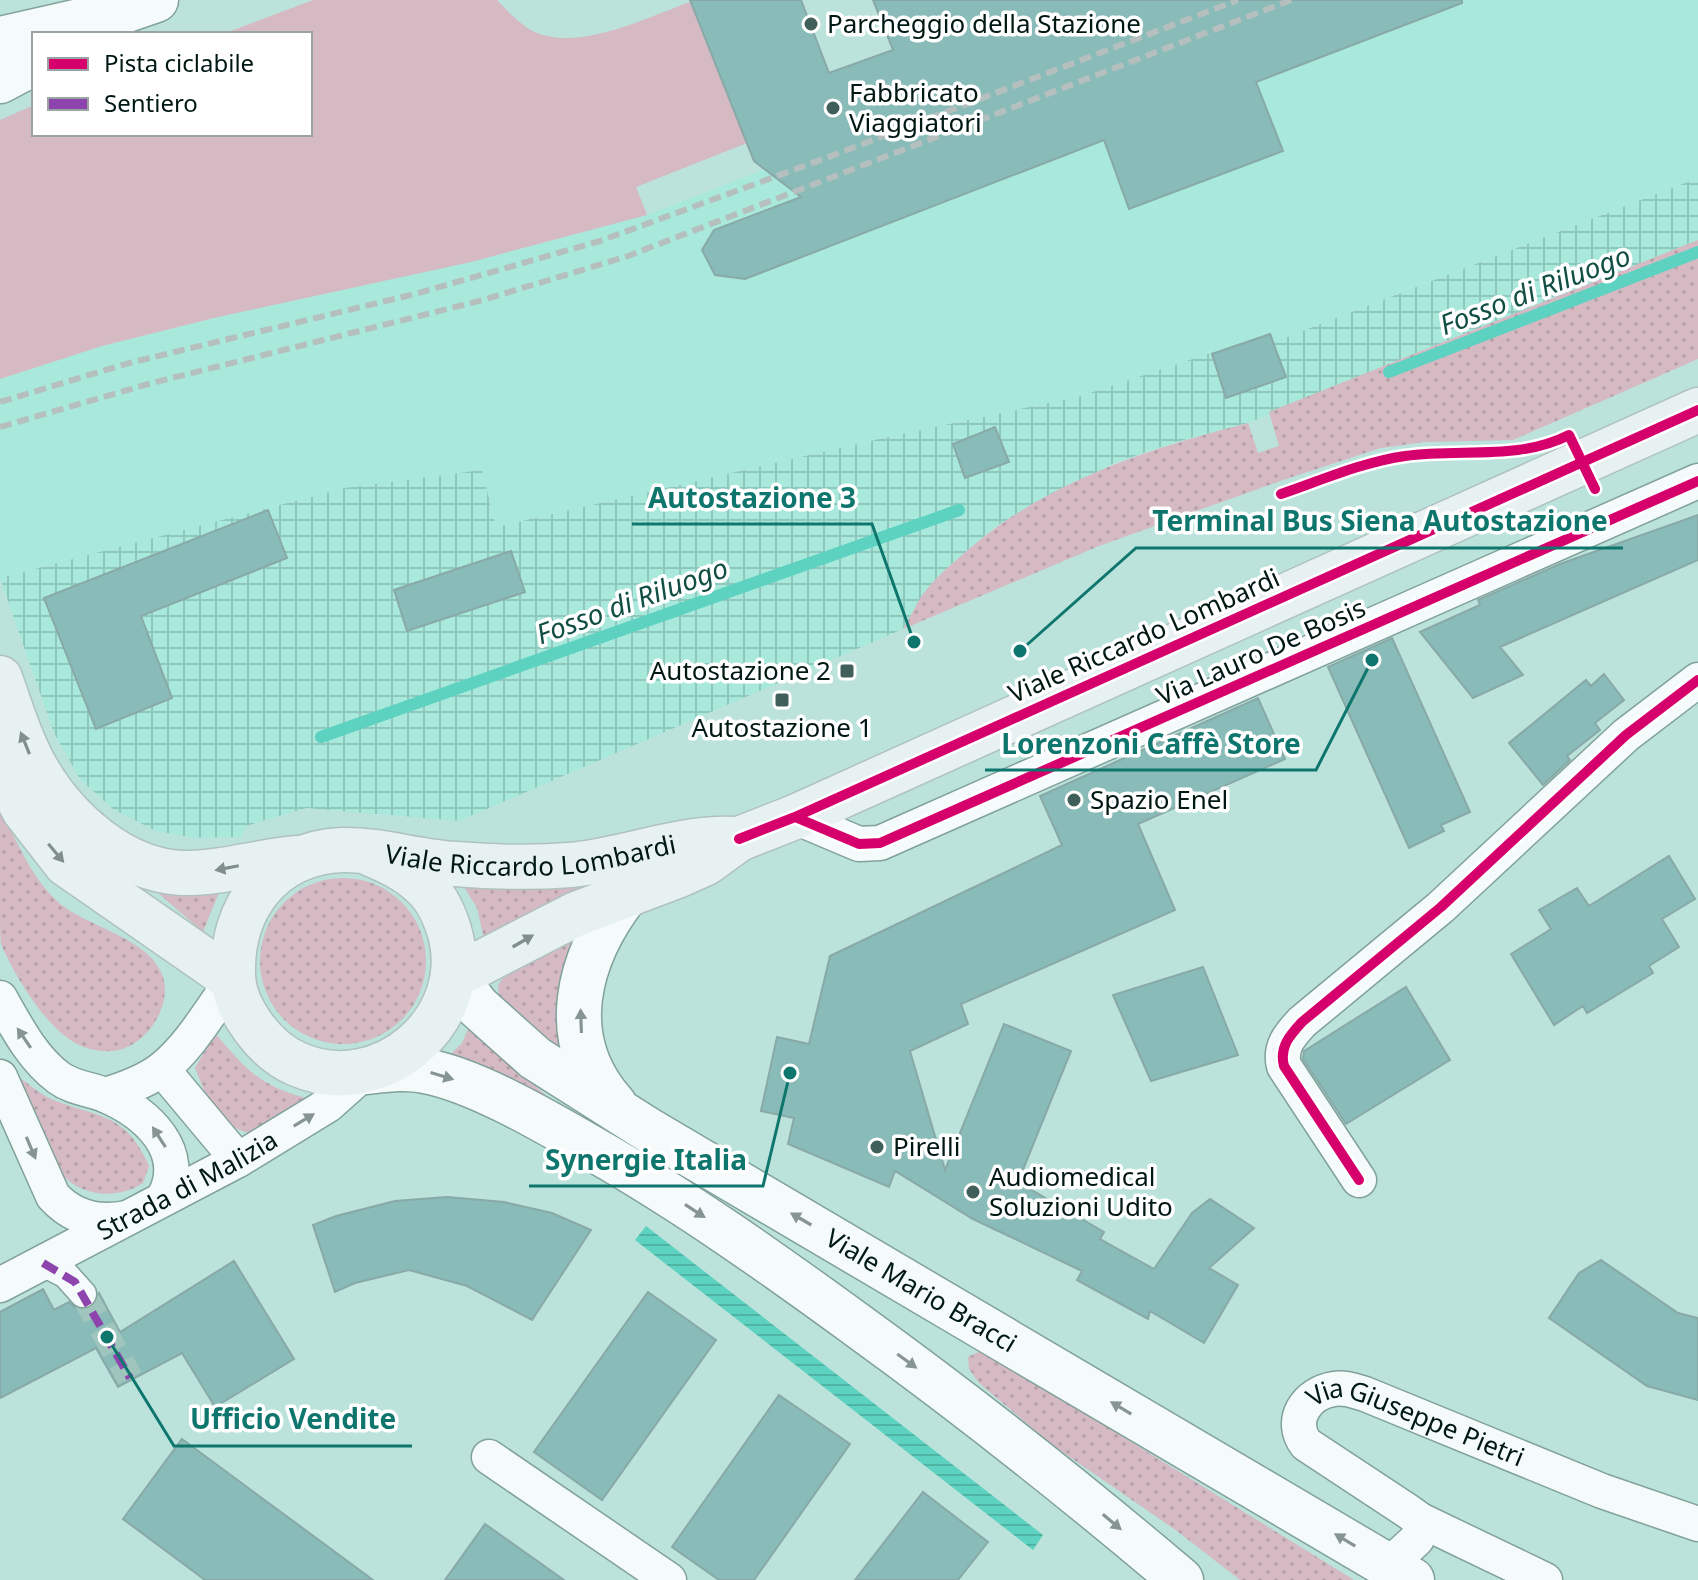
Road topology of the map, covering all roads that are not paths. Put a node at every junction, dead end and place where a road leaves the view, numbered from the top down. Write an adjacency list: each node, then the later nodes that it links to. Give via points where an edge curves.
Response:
1 (140, 6): 2 (main road); 3 (main road)
2 (88, 32)
3 (0, 39)
4 (32, 64): 5 (main road)
5 (0, 81)
6 (1698, 410): 11 (main road, Viale Riccardo Lombardi)
7 (1698, 481): 11 (street, Via Lauro De Bosis, via 880,843 859,844)
8 (0, 678): 14 (main road, one-way to 8, via 182,873 150,867 114,850 49,789 32,761)
9 (1698, 680): 25 (street, via 1626,735 1463,888 1289,1037 1284,1066)
10 (0, 763): 17 (main road, one-way to 17, via 24,810 66,864)
11 (795, 817): 12 (main road, Viale Riccardo Lombardi)
12 (739, 839): 13 (main road, Viale Riccardo Lombardi, via 689,840 569,865 455,864); 15 (main road, Viale Riccardo Lombardi, via 698,866)
13 (371, 854): 14 (main road, Viale Riccardo Lombardi, via 345,850); 16 (main road, Viale Riccardo Lombardi, via 400,866 425,886 443,912 453,943)
14 (304, 857): 17 (main road, Viale Riccardo Lombardi, via 271,876 246,906 233,942)
15 (627, 894): 16 (main road, Viale Riccardo Lombardi, one-way to 15, via 546,927); 23 (main road, one-way to 15, via 590,1067 580,1016 588,961)
16 (453, 975): 20 (main road, Viale Riccardo Lombardi, via 443,1011 425,1036 402,1056); 23 (main road, Viale Mario Bracci, via 478,1007 535,1058)
17 (233, 980): 19 (street); 20 (main road, Viale Riccardo Lombardi, via 246,1018 267,1045 297,1064 330,1073)
18 (0, 998): 22 (street, one-way to 18, via 70,1084 49,1069)
19 (162, 1069): 22 (street); 24 (street)
20 (365, 1072): 24 (street, Strada di Malizia, one-way to 20, via 328,1105); 36 (main road, one-way to 36, via 424,1070 464,1083 626,1167 720,1227 972,1409)
21 (0, 1077): 27 (street, one-way to 27, via 53,1196 80,1216 103,1221)
22 (105, 1095): 26 (street, one-way to 22, via 173,1176 161,1137 142,1117)
23 (624, 1114): 34 (main road, Viale Mario Bracci, one-way to 23)
24 (238, 1160): 26 (street, Strada di Malizia)
25 (1359, 1180)
26 (163, 1199): 27 (street, Strada di Malizia)
27 (128, 1218): 28 (street, Strada di Malizia)
28 (43, 1263): 29 (street, Strada di Malizia); 30 (street, via 71,1278)
29 (0, 1285)
30 (83, 1294)
31 (489, 1457): 35 (street)
32 (1420, 1520): 33 (street, Via Giuseppe Pietri, via 1306,1444 1298,1427 1309,1401 1335,1389 1355,1391); 34 (street, via 1421,1532); 37 (street, Via Giuseppe Pietri)
33 (1698, 1524)
34 (1400, 1573)
35 (669, 1580)
36 (1181, 1580)
37 (1545, 1580)

